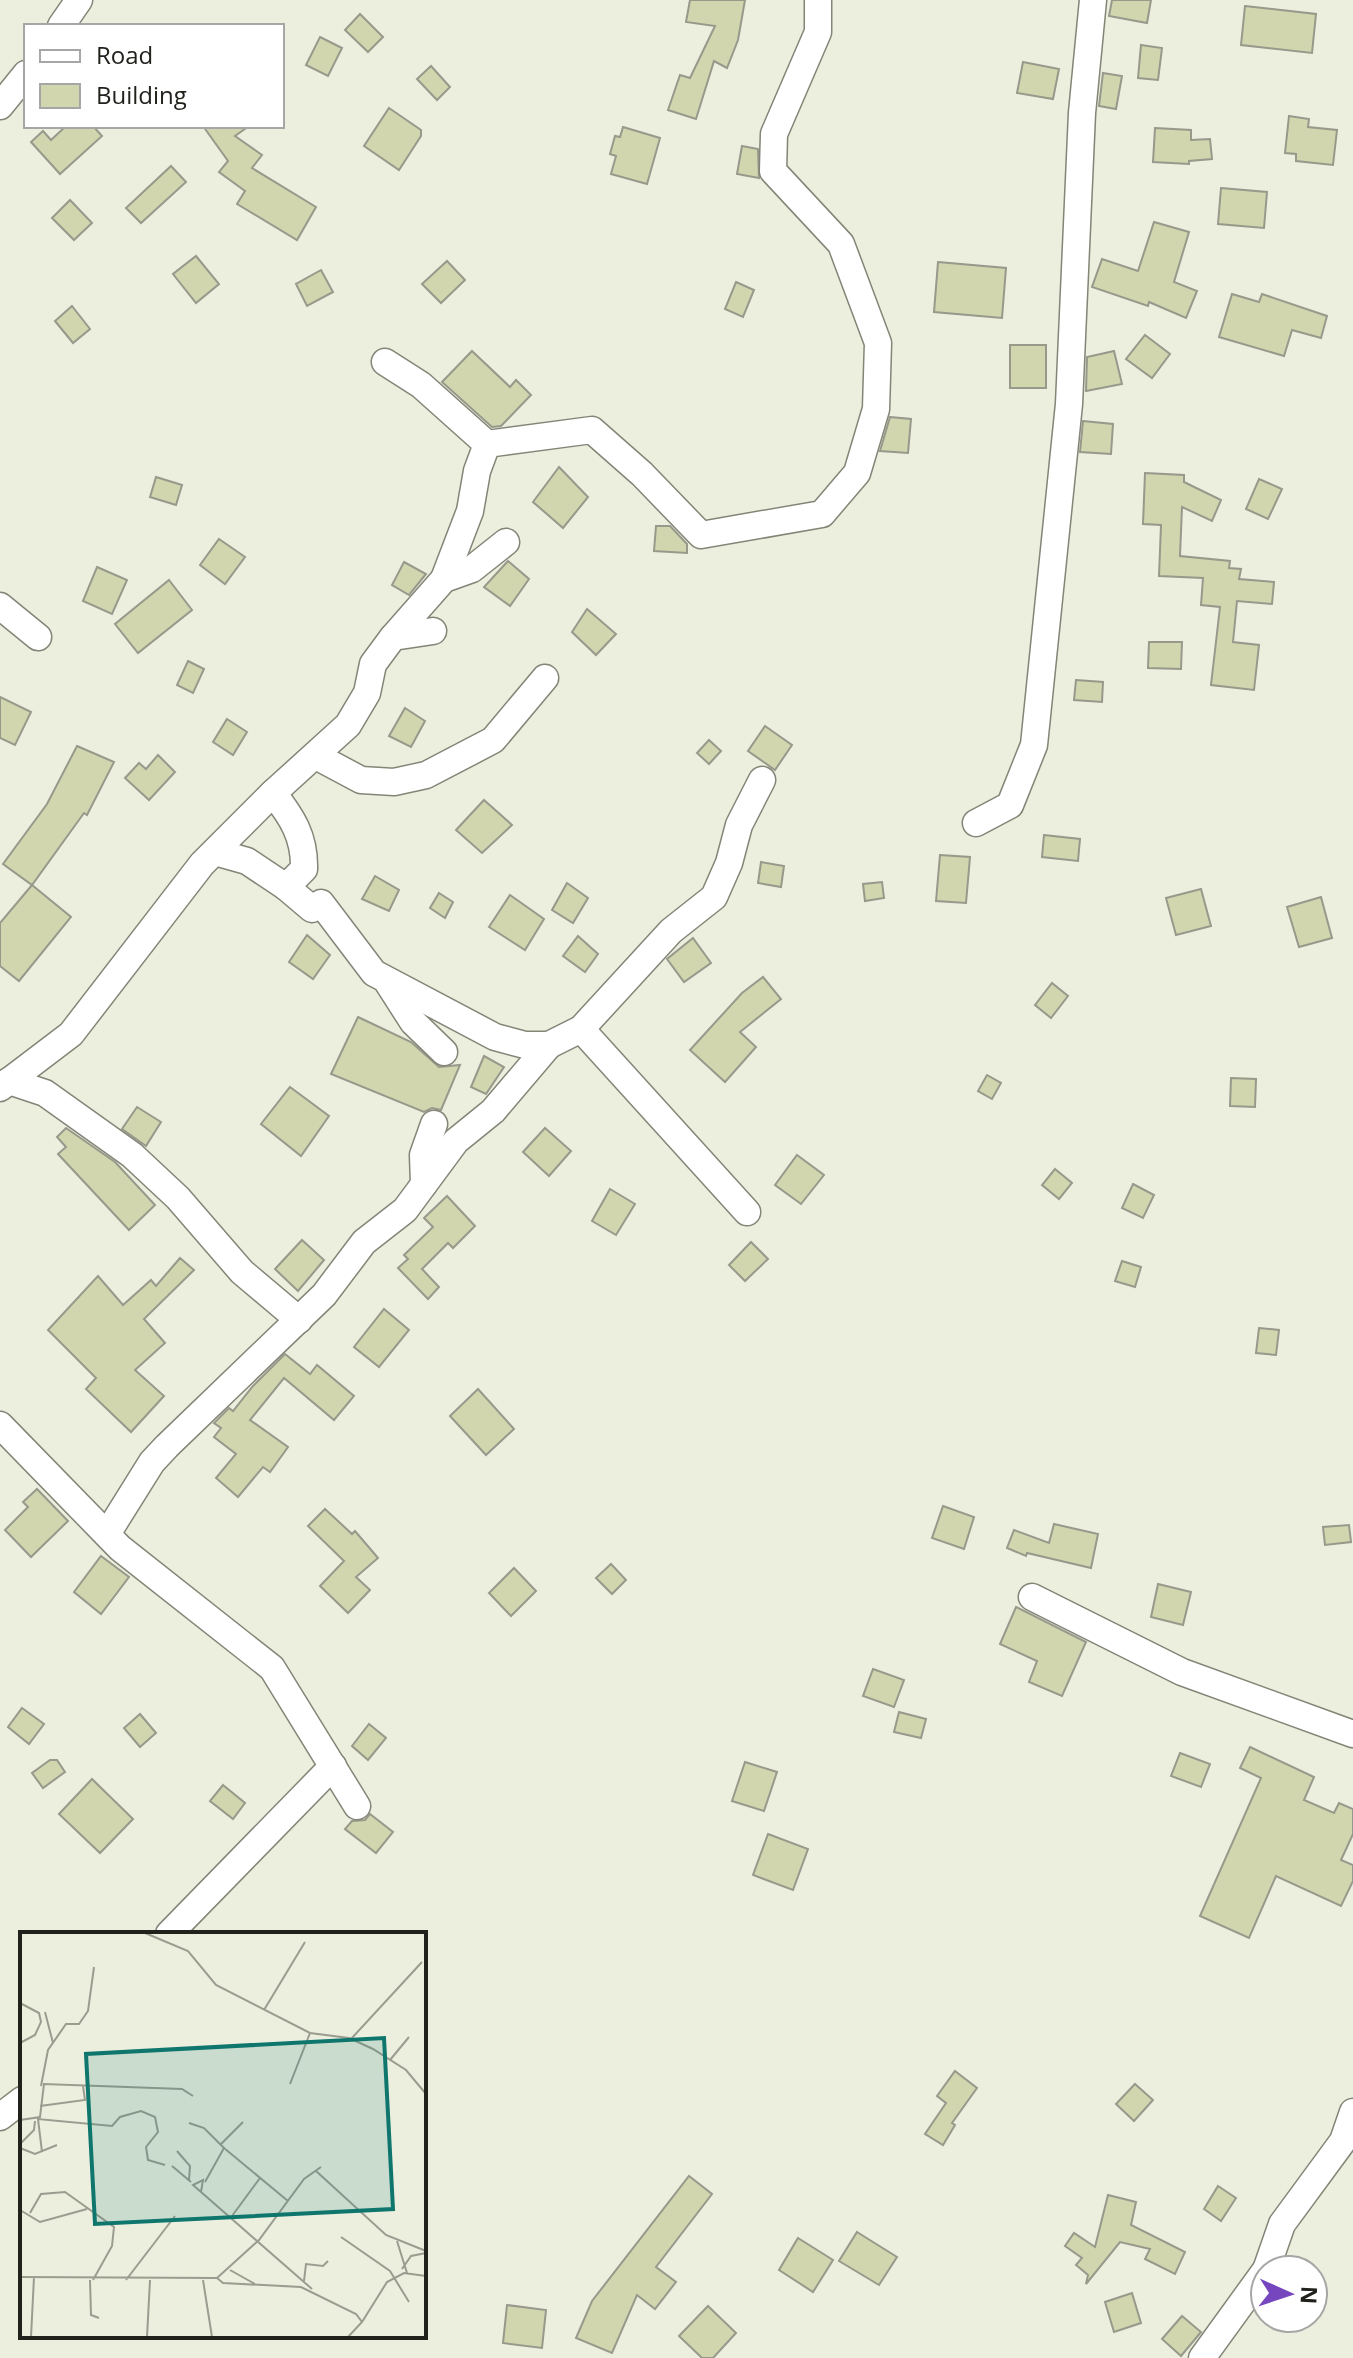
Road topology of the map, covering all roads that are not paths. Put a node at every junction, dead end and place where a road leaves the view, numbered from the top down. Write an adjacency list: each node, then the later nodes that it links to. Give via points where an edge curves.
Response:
1 (79, 0): 4 (street)
2 (818, 0): 8 (street, via 818,32 774,134 773,171 841,244 878,343 876,409 857,473 822,514 701,535 592,430)
3 (1093, 0): 19 (street, via 1082,113 1069,404 1034,745 1010,805)
4 (62, 24)
5 (24, 76): 6 (street)
6 (0, 106)
7 (385, 362): 8 (street, via 421,385)
8 (487, 444): 10 (street, via 470,511)
9 (506, 542): 10 (street, via 472,569)
10 (444, 579): 14 (street)
11 (0, 606): 13 (street)
12 (433, 631): 14 (street)
13 (38, 637)
14 (393, 637): 16 (street, via 373,664 367,693 348,725)
15 (545, 678): 16 (street, via 493,740 426,775 394,782 361,780)
16 (316, 756): 18 (street)
17 (762, 780): 23 (street, via 739,825 714,897 671,931)
18 (273, 793): 20 (street); 21 (street, via 299,830 305,851 304,869)
19 (976, 823)
20 (215, 852): 21 (street, via 247,861); 26 (street, via 71,1034)
21 (286, 887): 22 (street, via 312,909 321,903 374,973)
22 (386, 980): 24 (street, via 495,1037); 25 (street, via 413,1022)
23 (581, 1029): 24 (street); 29 (street)
24 (549, 1045): 28 (street, via 493,1111 456,1141)
25 (444, 1052)
26 (4, 1084): 30 (street, via 45,1093 132,1155 178,1198 242,1272)
27 (434, 1124): 28 (street, via 423,1155)
28 (424, 1184): 30 (street, via 405,1210 364,1242)
29 (747, 1212)
30 (299, 1320): 32 (street, via 152,1462)
31 (0, 1425): 32 (street)
32 (107, 1534): 35 (street, via 272,1668)
33 (1032, 1597): 34 (street, via 1182,1672)
34 (1353, 1734)
35 (333, 1766): 36 (street); 37 (street)
36 (357, 1806)
37 (171, 1932)
38 (20, 2102): 40 (street)
39 (1353, 2112): 41 (street, via 1343,2141 1282,2224)
40 (0, 2117)
41 (1274, 2254)
42 (1249, 2292): 43 (street)
43 (1202, 2358)

